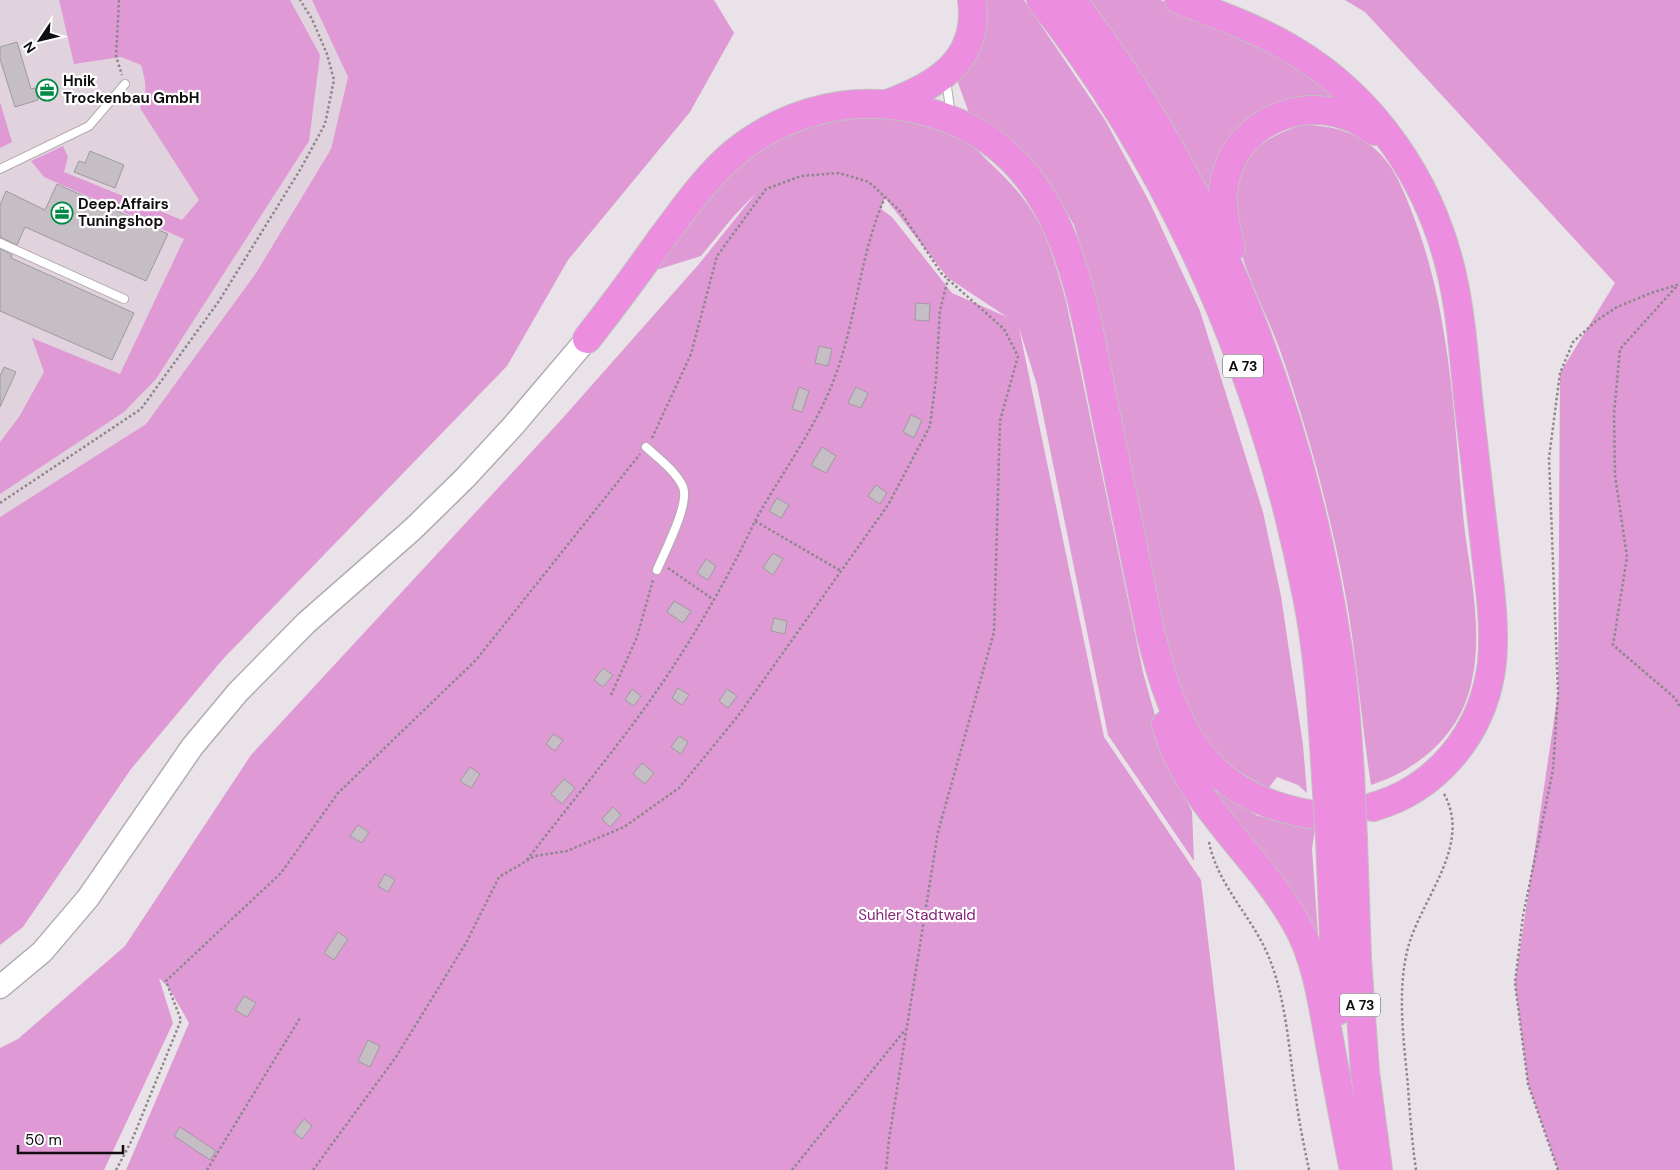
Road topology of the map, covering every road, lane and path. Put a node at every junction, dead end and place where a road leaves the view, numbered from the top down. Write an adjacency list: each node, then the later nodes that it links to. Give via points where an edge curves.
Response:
1 (119, 0): 8 (path, via 116,56)
2 (300, 0): 21 (path, via 327,54 334,80 325,124 300,170 219,301 142,409)
3 (972, 0): 7 (highway, via 974,12 969,39 958,62)
4 (1041, 0): 30 (highway, A 73, via 1123,116 1171,202 1200,260 1242,362 1289,515 1307,597)
5 (1072, 0): 17 (highway, A 73, via 1140,101 1184,174)
6 (1179, 0): 11 (highway, via 1268,37 1310,61 1366,108)
7 (945, 75): 9 (highway, via 921,90); 10 (lane)
8 (125, 84): 12 (lane, via 89,126)
9 (886, 104): 10 (highway, via 922,110); 19 (highway, via 840,106 801,115 770,129 737,151 693,197)
10 (952, 121): 27 (highway, via 986,139 1018,166 1045,201 1064,240 1086,317)
11 (1400, 154): 17 (highway, via 1367,126 1333,110 1306,110 1280,116 1258,128 1248,137 1229,170 1222,199); 31 (highway, via 1430,208 1452,276 1493,622 1491,670 1481,707 1464,741)
12 (0, 169)
13 (885, 197): 15 (path, via 900,211 942,274); 20 (path, via 869,182 839,173 801,176 766,189 717,256 691,354); 22 (path, via 866,250 842,356 831,388 802,446)
14 (0, 243): 18 (lane)
15 (948, 278): 25 (path, via 940,310 930,426 888,505); 39 (path, via 1004,329 1018,356 1000,421 994,632 938,832)
16 (1679, 285): 29 (path, via 1620,350 1614,414 1615,475 1627,557 1613,645 1674,698); 49 (path, via 1617,307 1573,342 1560,373 1548,458 1558,693 1553,770 1523,916 1515,983 1528,1084)
17 (1242, 296): 30 (highway, A 73, via 1292,436 1329,592 1339,651)
18 (124, 299)
19 (587, 339): 37 (main road, via 465,478 413,529 306,623 238,692 192,747 88,898 42,952)
20 (646, 447): 23 (lane, via 670,469 683,487 683,508); 41 (path, via 476,660 338,793 280,873 166,980 181,1020 132,1140)
21 (0, 504)
22 (755, 522): 25 (path); 26 (path)
23 (660, 562): 24 (lane); 26 (path)
24 (657, 570): 28 (path, via 637,637)
25 (841, 571): 36 (path, via 738,716 679,788 624,827 567,851 536,856)
26 (714, 600): 36 (path, via 669,674 587,786)
27 (1151, 635): 33 (highway, via 1175,716 1205,761 1252,797); 40 (highway, via 1165,722 1183,768 1210,810 1274,888 1306,943 1322,1002)
28 (611, 695)
29 (1680, 707)
30 (1338, 775): 35 (highway, A 73, bridge)
31 (1432, 776): 32 (highway, via 1399,798); 48 (path, via 1449,803 1454,822 1446,859 1413,932 1404,976 1405,1055)
32 (1373, 807)
33 (1308, 814)
34 (1208, 838): 46 (path, via 1219,873 1261,940 1277,980)
35 (1341, 839): 40 (highway, A 73, via 1341,1079); 47 (highway, A 73, via 1357,959 1364,1063)
36 (526, 862): 43 (path, via 499,877 466,943 396,1057)
37 (0, 987)
38 (300, 1018): 42 (path)
39 (906, 1029): 44 (path); 45 (path)
40 (1352, 1163)
41 (116, 1170)
42 (207, 1170)
43 (313, 1170)
44 (792, 1170)
45 (886, 1170)
46 (1308, 1170)
47 (1378, 1170)
48 (1416, 1170)
49 (1558, 1170)

